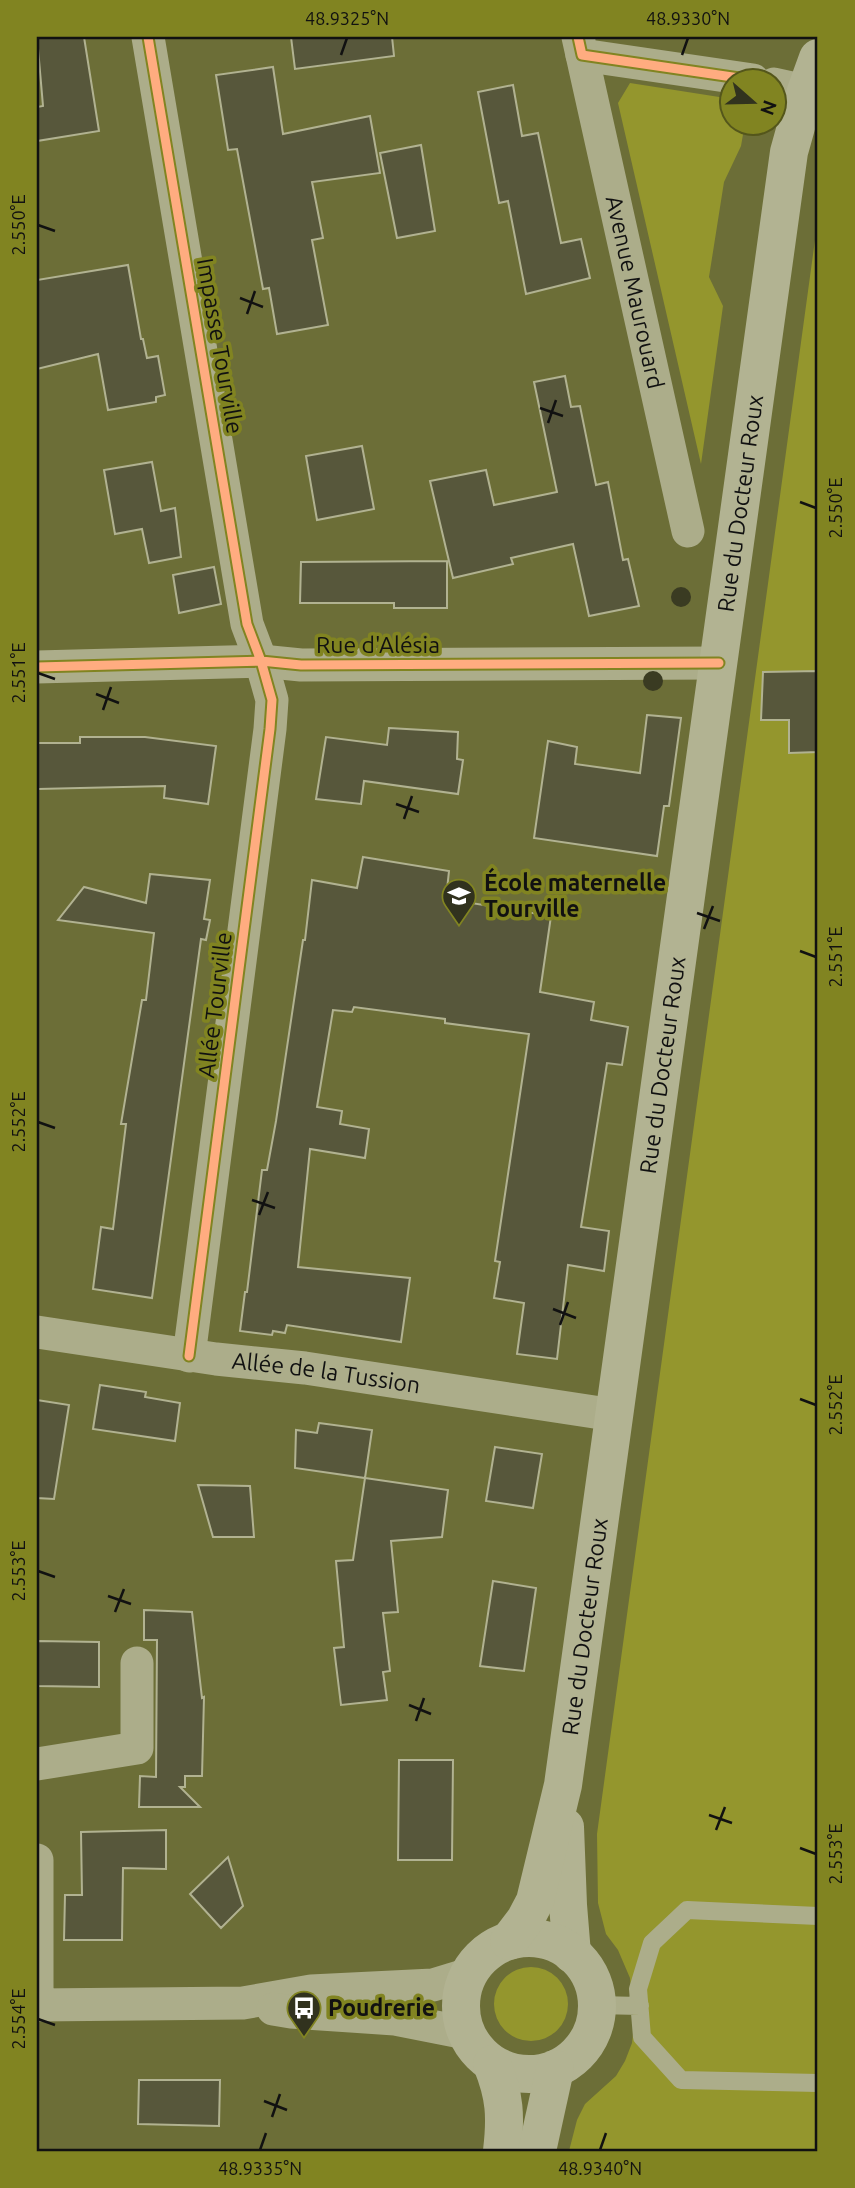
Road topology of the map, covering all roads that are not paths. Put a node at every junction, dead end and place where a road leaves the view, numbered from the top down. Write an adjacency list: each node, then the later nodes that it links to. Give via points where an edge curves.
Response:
1 (148, 37): 6 (street, Impasse Tourville, via 247,624)
2 (580, 46): 3 (street, Avenue Maurouard); 5 (street, Avenue Maurouard)
3 (718, 73)
4 (800, 78): 7 (main road, Rue du Docteur Roux)
5 (688, 531)
6 (261, 660): 7 (street, Rue d'Alésia, via 301,665); 8 (street, Rue d'Alésia); 10 (street, Allée Tourville, via 272,699 270,729)
7 (719, 663): 11 (main road, Rue du Docteur Roux)
8 (37, 667)
9 (37, 1332): 10 (street, Allée de la Tussion)
10 (189, 1356): 11 (street, Allée de la Tussion, via 305,1368)
11 (614, 1415): 14 (main road, Rue du Docteur Roux)
12 (137, 1663): 13 (street, via 136,1748)
13 (37, 1764)
14 (563, 1785): 17 (main road, Rue du Docteur Roux, via 535,1901); 18 (main road, Rue du Docteur Roux)
15 (37, 1860): 21 (street)
16 (818, 1916): 23 (lane, via 687,1910 652,1943 638,1989)
17 (509, 1941): 18 (main road, via 551,1942); 19 (main road, via 492,1948)
18 (572, 1954): 22 (main road, via 590,1975)
19 (469, 1974): 20 (street, via 433,1985 311,1991); 24 (main road, via 461,2003)
20 (243, 2003): 21 (street); 24 (street, via 292,2012 395,2019)
21 (37, 2005)
22 (597, 2005): 23 (lane); 26 (main road, via 583,2048)
23 (640, 2006): 27 (lane, via 642,2037 681,2080)
24 (466, 2034): 25 (main road)
25 (492, 2064): 26 (main road, via 529,2074); 28 (main road, via 502,2089)
26 (555, 2069): 29 (main road)
27 (818, 2083)
28 (502, 2151)
29 (537, 2151)

